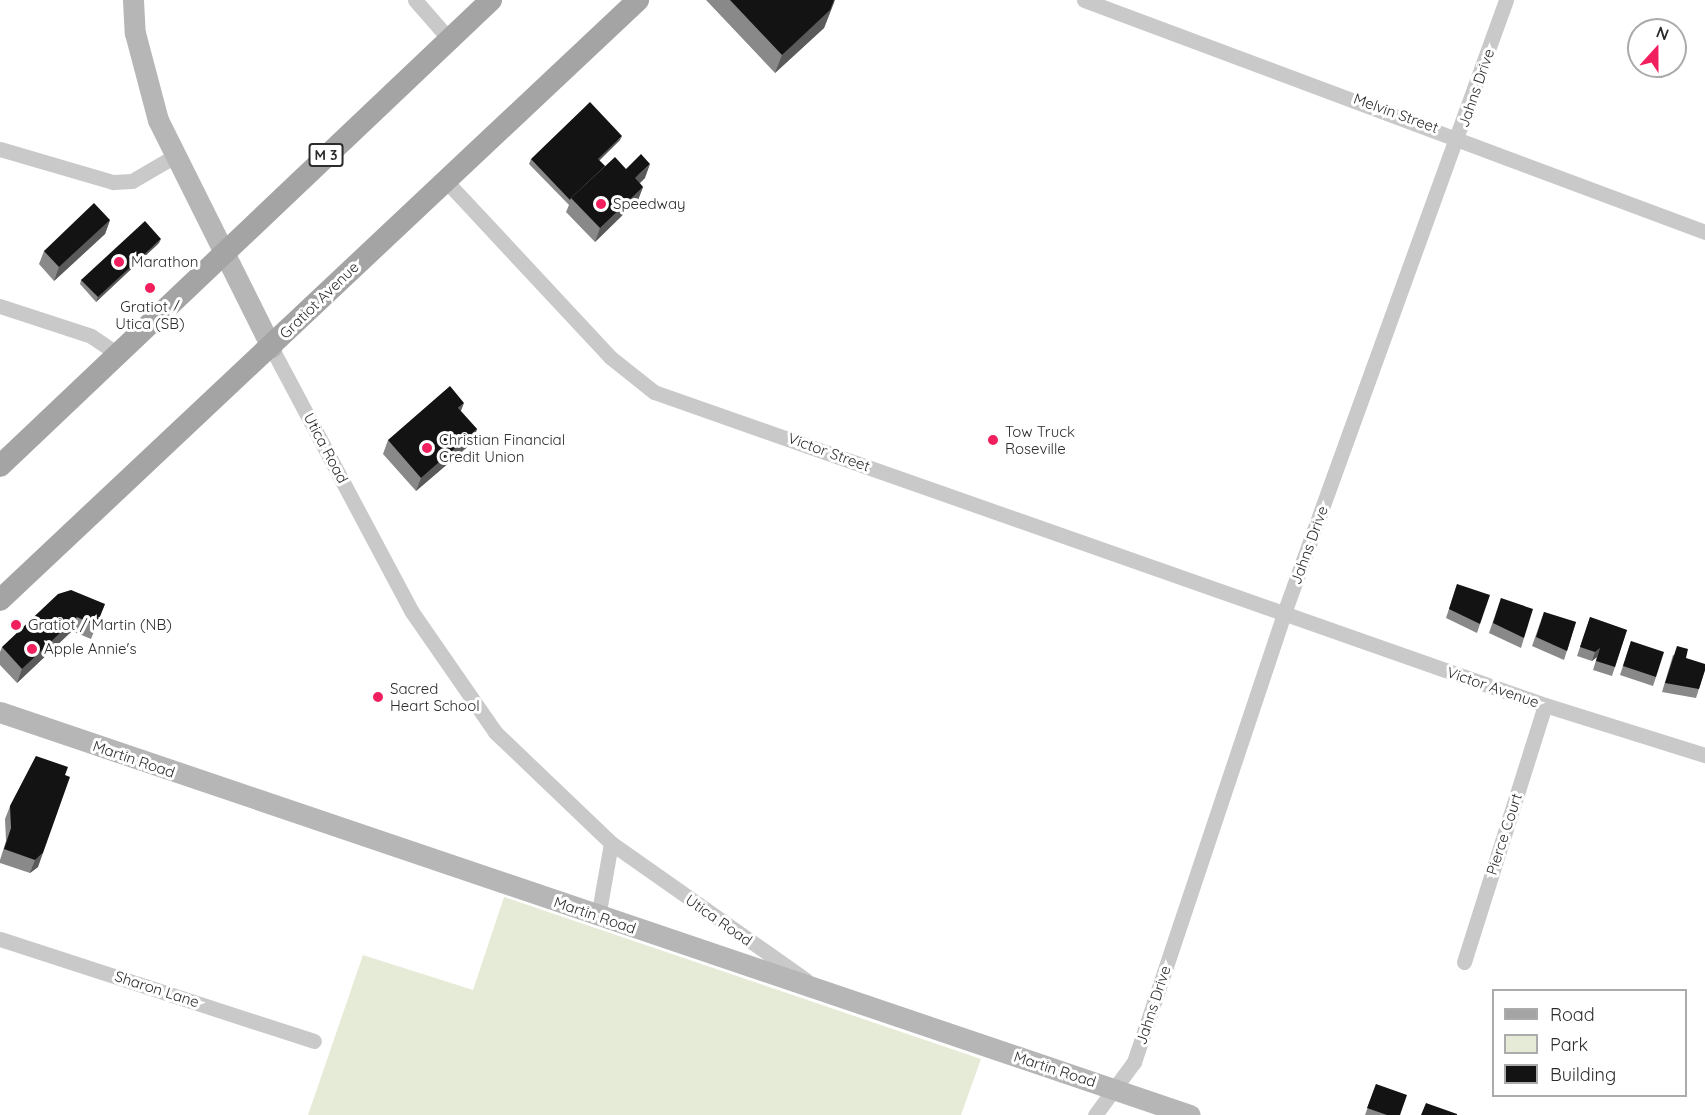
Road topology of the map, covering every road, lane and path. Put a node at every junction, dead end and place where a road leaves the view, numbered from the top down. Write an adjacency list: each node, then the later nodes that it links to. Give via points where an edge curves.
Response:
1 (134, 0): 10 (street, Utica Road, via 146,82)
2 (416, 0): 7 (street)
3 (491, 0): 7 (main road, M 3)
4 (638, 0): 11 (main road, Gratiot Avenue)
5 (1084, 0): 8 (street, Melvin Street)
6 (1506, 0): 8 (street, Jahns Drive)
7 (449, 39): 13 (main road, M 3)
8 (1459, 136): 12 (street, Melvin Street); 19 (street, Jahns Drive)
9 (0, 148): 10 (street, via 113,182 132,181)
10 (175, 156): 13 (street, Utica Road)
11 (446, 181): 15 (main road, Gratiot Avenue); 19 (street, Victor Street, via 610,357 654,392)
12 (1705, 231)
13 (227, 249): 15 (street, Utica Road); 16 (main road, M 3)
14 (0, 306): 16 (street, via 92,336)
15 (271, 346): 18 (main road, Gratiot Avenue); 23 (street, Utica Road, via 412,612 457,684 514,753)
16 (119, 355): 17 (main road, M 3)
17 (0, 466)
18 (0, 600)
19 (1284, 614): 20 (street, Victor Avenue); 29 (street, Jahns Drive, via 1134,1062)
20 (1545, 705): 22 (street, Victor Avenue); 26 (street, Pierce Court)
21 (0, 712): 24 (street, Martin Road)
22 (1705, 755)
23 (611, 843): 24 (street); 27 (street, Utica Road)
24 (598, 917): 27 (street, Martin Road)
25 (0, 939): 28 (street, Sharon Lane)
26 (1464, 962)
27 (829, 994): 29 (street, Martin Road)
28 (314, 1041)
29 (1115, 1089): 30 (street, Jahns Drive); 31 (street, Martin Road)
30 (1095, 1115)
31 (1190, 1115)

